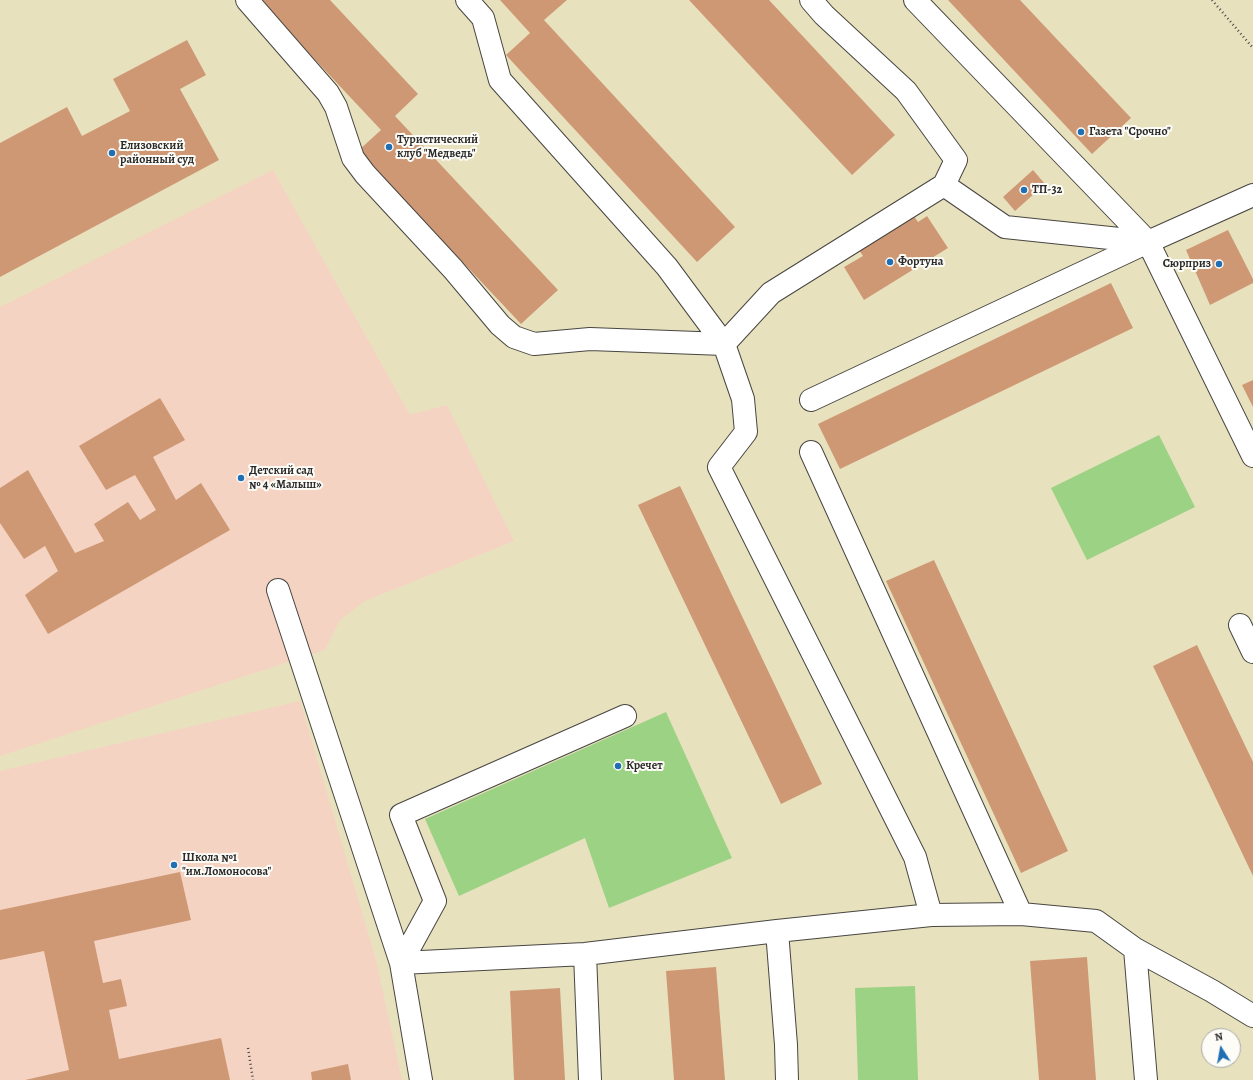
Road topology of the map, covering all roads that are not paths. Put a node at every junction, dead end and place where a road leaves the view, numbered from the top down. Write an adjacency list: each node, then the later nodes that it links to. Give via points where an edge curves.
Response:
1 (247, 0): 8 (street, via 328,93 336,107 353,158 365,174 454,269 500,325 514,337 534,344 590,339)
2 (467, 0): 8 (street, via 483,18 500,80 667,267)
3 (811, 0): 5 (street, via 906,91 956,160)
4 (915, 0): 7 (street)
5 (944, 186): 7 (street, via 1005,227); 8 (street, via 770,293)
6 (1253, 195): 7 (street)
7 (1148, 242): 9 (street); 11 (street)
8 (724, 344): 17 (street, via 743,399 746,432 719,467 915,857)
9 (811, 400)
10 (811, 452): 16 (street)
11 (1253, 456)
12 (278, 590): 21 (street)
13 (1240, 625): 14 (street)
14 (1253, 652)
15 (625, 716): 21 (street, via 402,815 435,901)
16 (1021, 914): 17 (street); 19 (street, via 1096,921)
17 (931, 915): 18 (street)
18 (777, 931): 20 (street); 25 (street)
19 (1135, 949): 22 (street); 26 (street)
20 (585, 954): 21 (street); 24 (street)
21 (401, 963): 23 (street)
22 (1253, 1016)
23 (421, 1080)
24 (590, 1080)
25 (787, 1080)
26 (1146, 1080)

